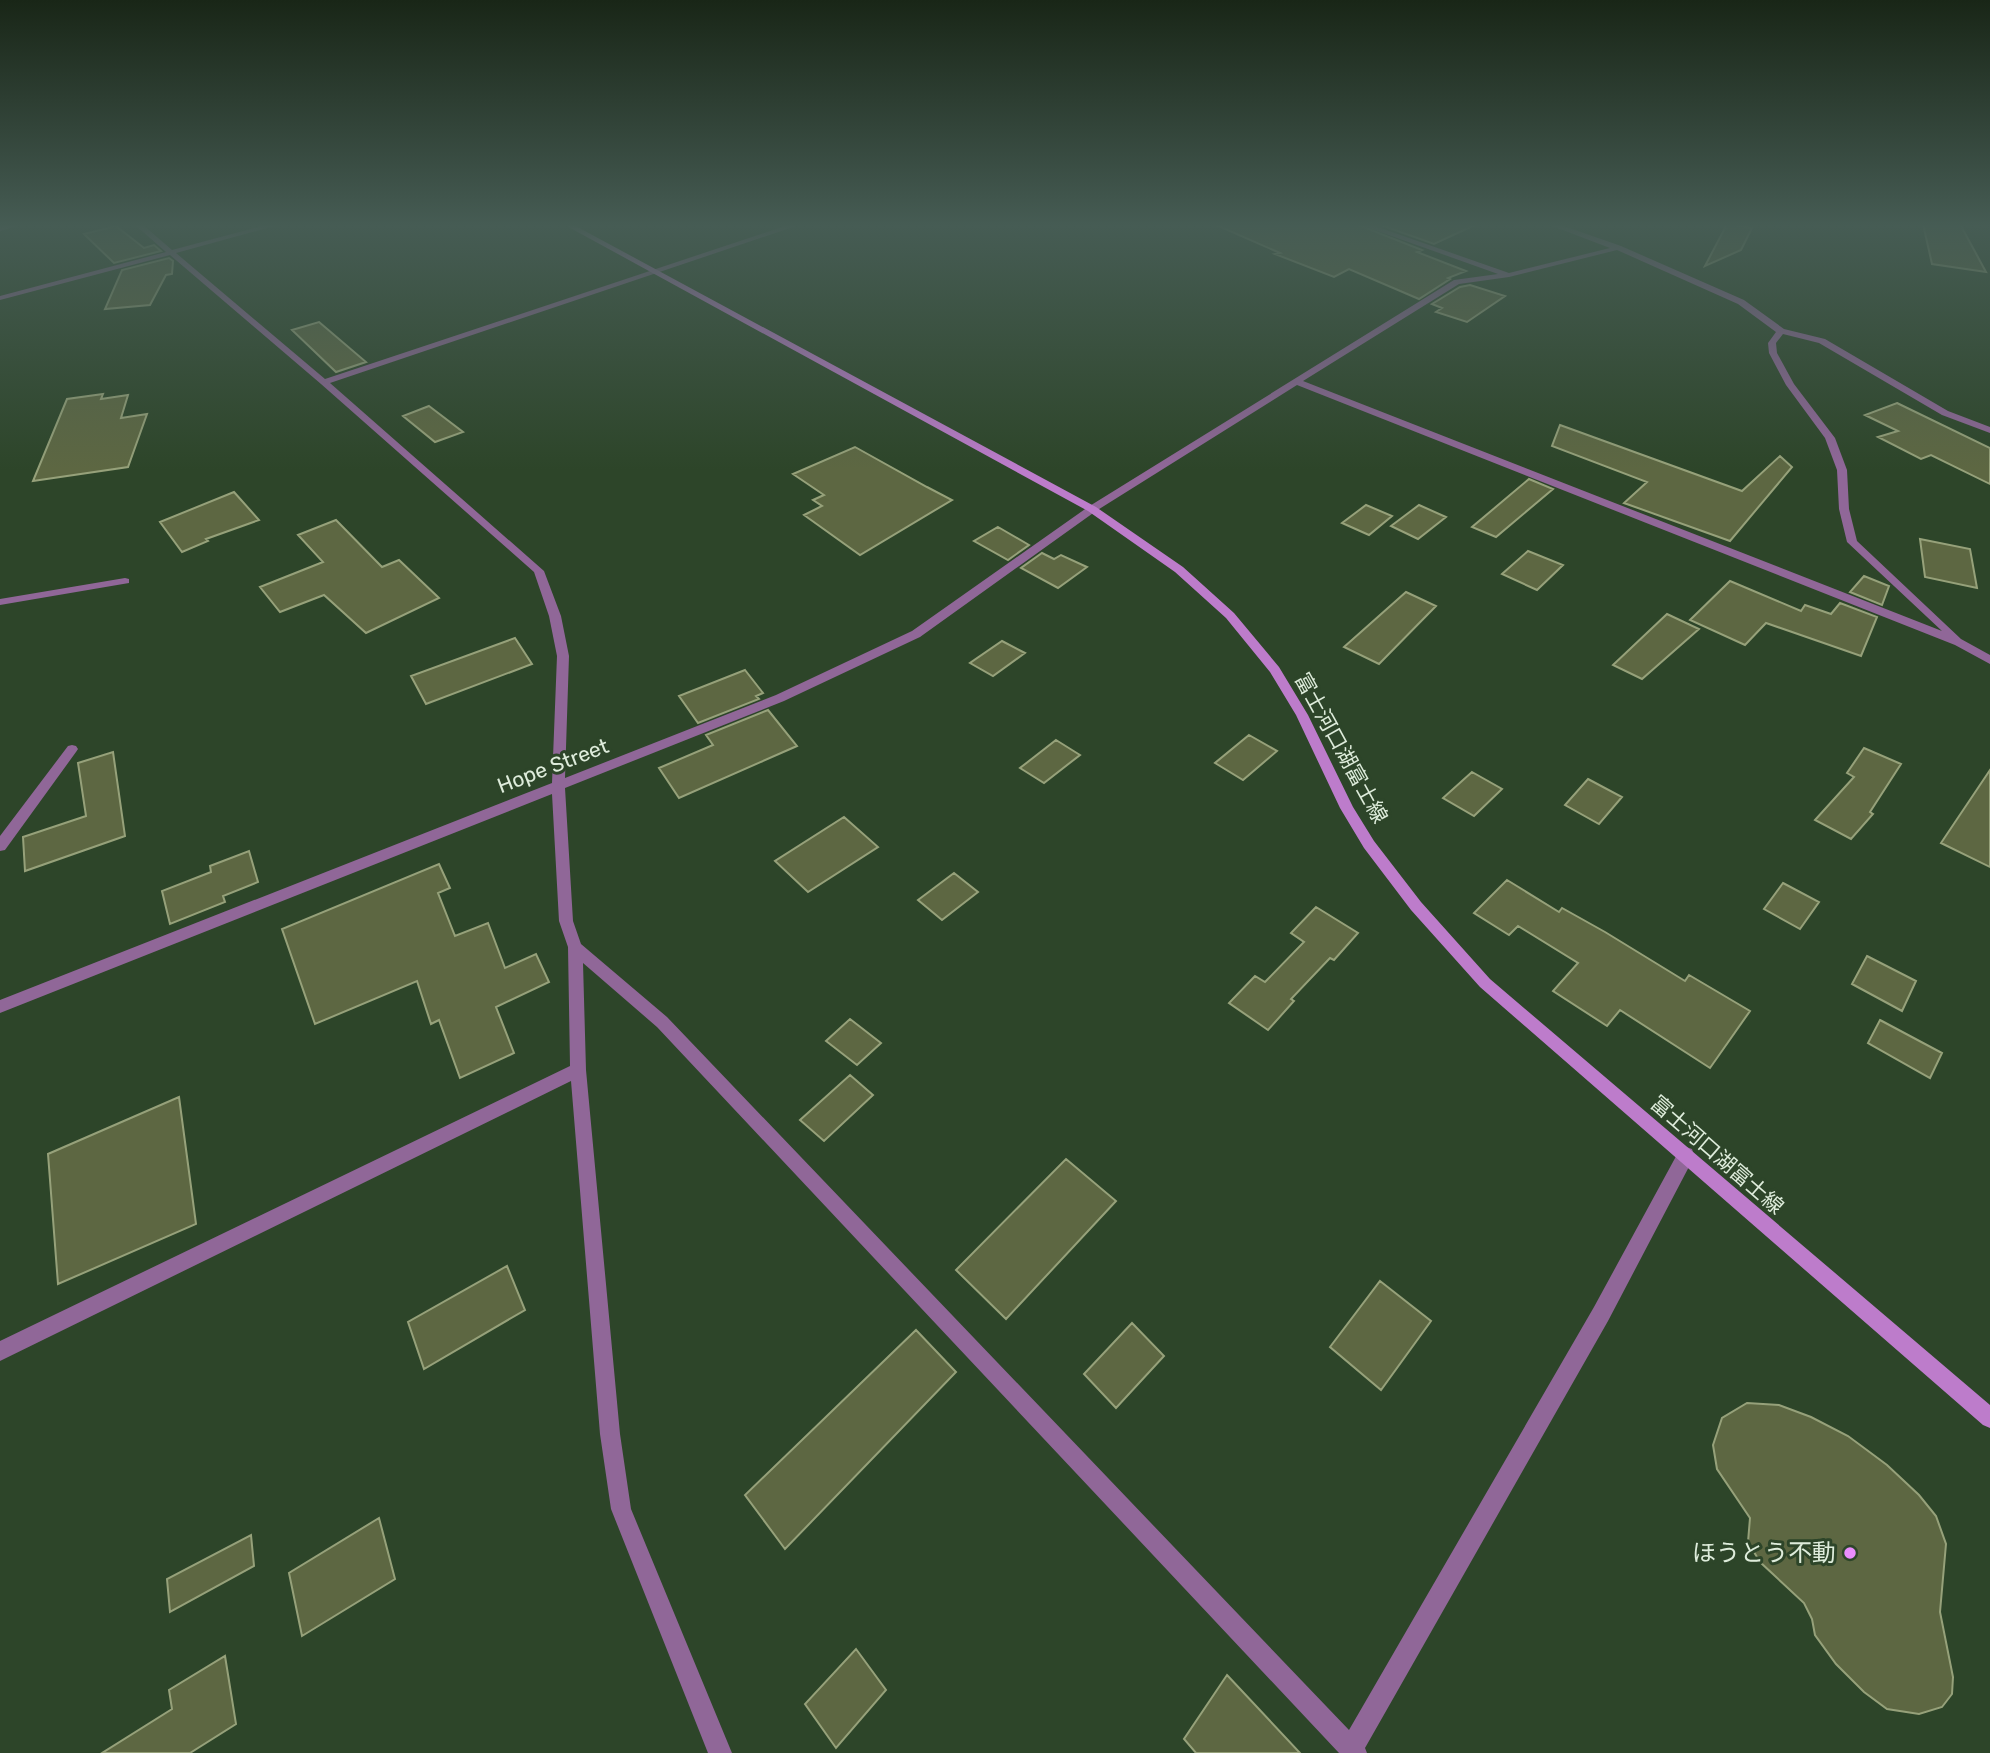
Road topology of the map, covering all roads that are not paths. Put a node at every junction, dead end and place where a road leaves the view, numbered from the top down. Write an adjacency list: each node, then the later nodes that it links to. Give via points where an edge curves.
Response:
1 (233, 306): 7 (street)
2 (553, 306): 7 (street)
3 (716, 306): 10 (main road, 富士河口湖富士線)
4 (1419, 306): 8 (street, Hope Street)
5 (1746, 306): 6 (street)
6 (1780, 331): 9 (street, via 1822,341 1945,413); 13 (street, via 1772,343 1773,353 1790,385 1830,438 1842,470 1852,542)
7 (324, 382): 16 (street, via 539,571 563,656)
8 (1297, 382): 10 (street, Hope Street); 13 (street)
9 (1990, 430)
10 (1092, 509): 16 (street, Hope Street, via 916,634 780,698); 21 (main road, 富士河口湖富士線, via 1189,575 1229,612 1263,653 1293,699 1355,822 1428,922 1485,984)
11 (125, 581): 12 (street)
12 (0, 602)
13 (1959, 642): 14 (street)
14 (1990, 660)
15 (72, 749): 17 (street)
16 (558, 786): 18 (street, via 566,921); 19 (street, Hope Street)
17 (0, 846)
18 (575, 947): 20 (street); 24 (street, via 662,1022)
19 (0, 1007)
20 (578, 1070): 22 (street); 25 (street, via 610,1434 621,1509)
21 (1686, 1155): 23 (main road, 富士河口湖富士線); 24 (street)
22 (0, 1351)
23 (1990, 1418)
24 (1353, 1751)
25 (720, 1753)

